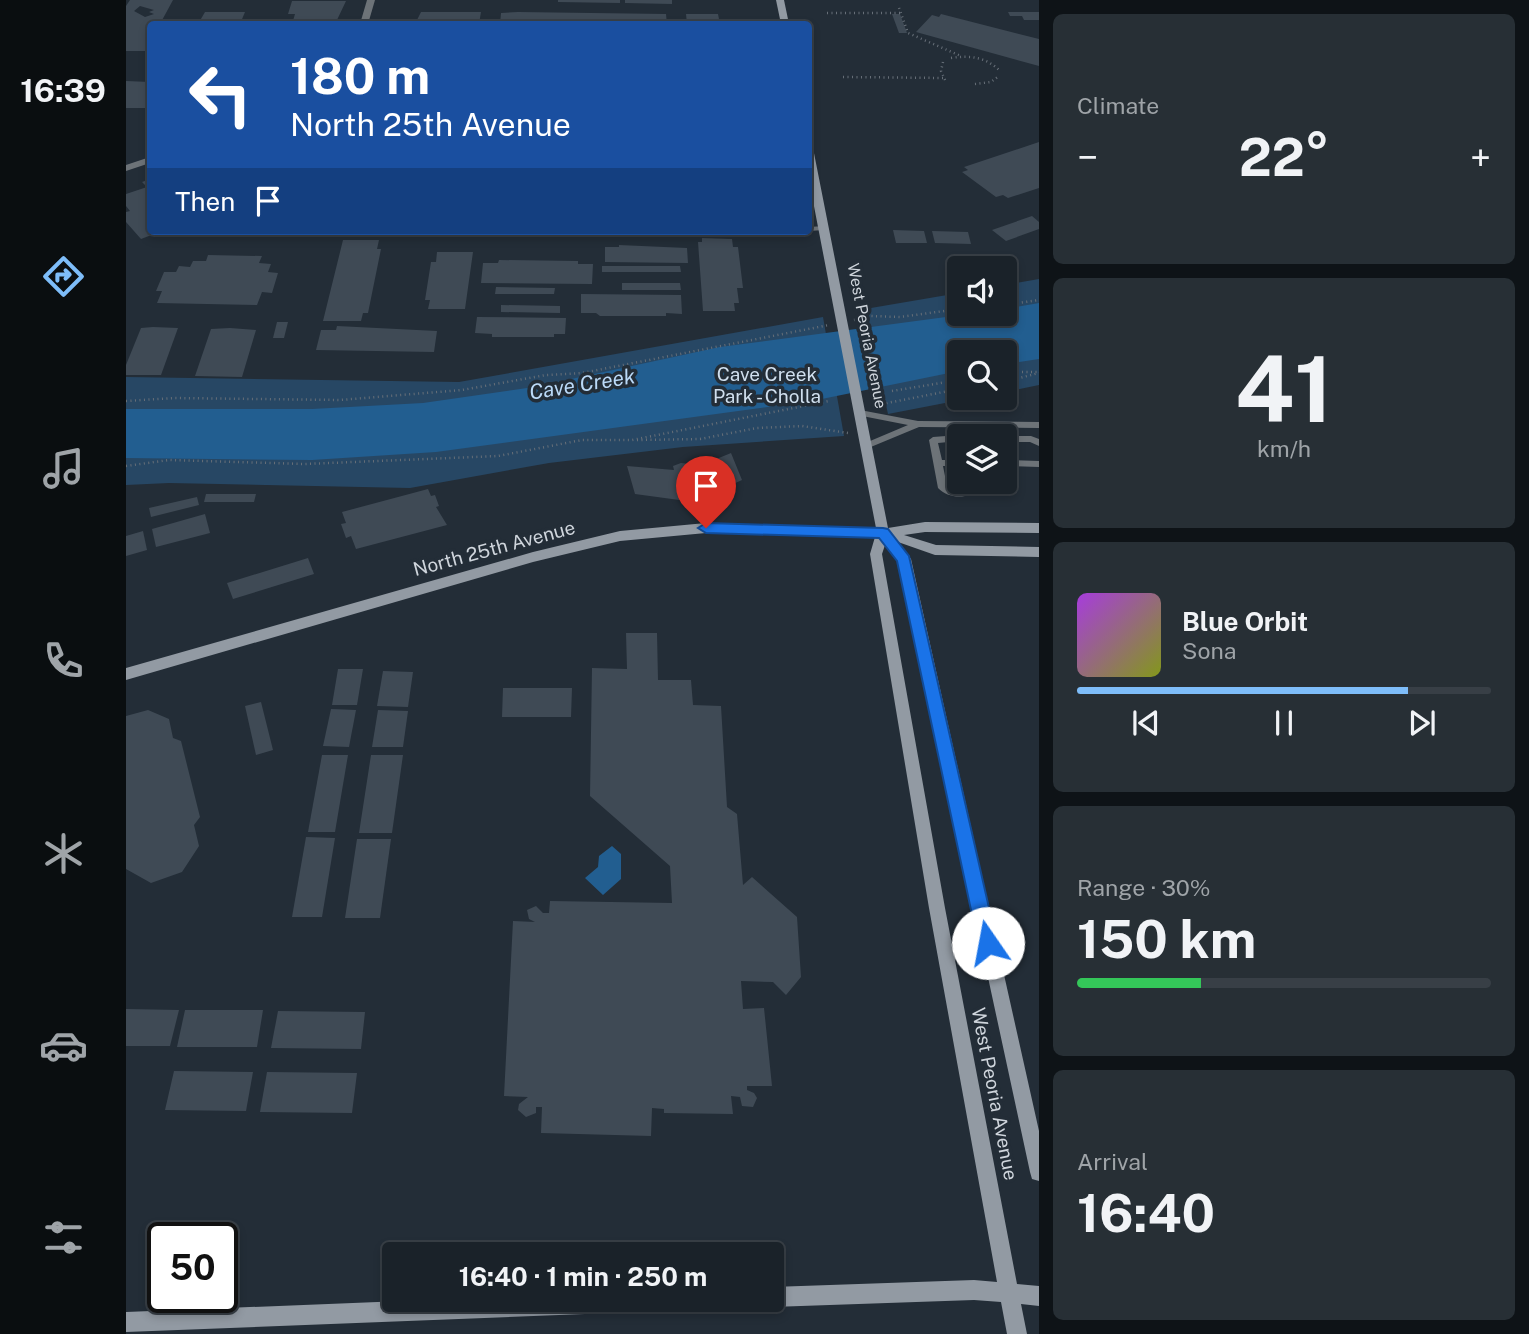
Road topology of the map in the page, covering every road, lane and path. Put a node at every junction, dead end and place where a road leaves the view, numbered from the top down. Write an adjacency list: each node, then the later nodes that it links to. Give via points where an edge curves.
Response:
1 (371, 0): 4 (street)
2 (780, 0): 5 (main road)
3 (827, 13): 6 (path, via 900,11 908,33)
4 (365, 21)
5 (784, 21)
6 (961, 57): 7 (path); 9 (path, via 983,59)
7 (951, 58)
8 (943, 62): 11 (path, via 945,80)
9 (1000, 71)
10 (999, 76): 12 (path)
11 (844, 77)
12 (975, 84)
13 (147, 161): 15 (street)
14 (812, 167): 16 (main road, West Peoria Avenue)
15 (126, 168)
16 (825, 228): 17 (lane); 31 (main road, West Peoria Avenue)
17 (812, 229)
18 (1039, 300): 19 (path)
19 (1017, 303)
20 (947, 311): 21 (path)
21 (871, 317)
22 (820, 327): 29 (path, via 582,373 463,390 341,400)
23 (1017, 372): 24 (path)
24 (1039, 373): 25 (path)
25 (1017, 379)
26 (947, 382): 27 (path)
27 (892, 391)
28 (947, 391): 31 (path)
29 (126, 401)
30 (829, 401): 38 (path)
31 (859, 407): 32 (lane); 39 (main road, West Peoria Avenue)
32 (918, 425): 33 (lane); 39 (lane)
33 (947, 425)
34 (1017, 425): 35 (lane)
35 (1039, 425)
36 (947, 439): 41 (lane, via 933,440)
37 (1017, 439): 40 (lane)
38 (632, 440): 39 (path, via 700,439 757,428 802,426); 45 (path, via 582,440 451,460 305,464 169,460)
39 (865, 441): 48 (main road, West Peoria Avenue)
40 (1039, 443)
41 (937, 463): 42 (lane); 46 (lane)
42 (947, 463)
43 (1017, 463): 44 (lane)
44 (1039, 464)
45 (126, 466)
46 (947, 491)
47 (1039, 528): 48 (main road, North 25th Avenue, via 925,527)
48 (883, 533): 49 (main road, North 25th Avenue, via 935,550); 50 (main road, North 25th Avenue, via 706,528 620,536 520,560); 51 (main road, West Peoria Avenue, via 904,559); 52 (main road, West Peoria Avenue, via 876,554)
49 (1039, 552)
50 (126, 674)
51 (1039, 1172)
52 (1010, 1294): 53 (main road); 54 (main road, via 974,1290); 57 (main road, West Peoria Avenue)
53 (1039, 1296)
54 (784, 1297)
55 (382, 1312): 56 (main road)
56 (126, 1322)
57 (1017, 1334)

